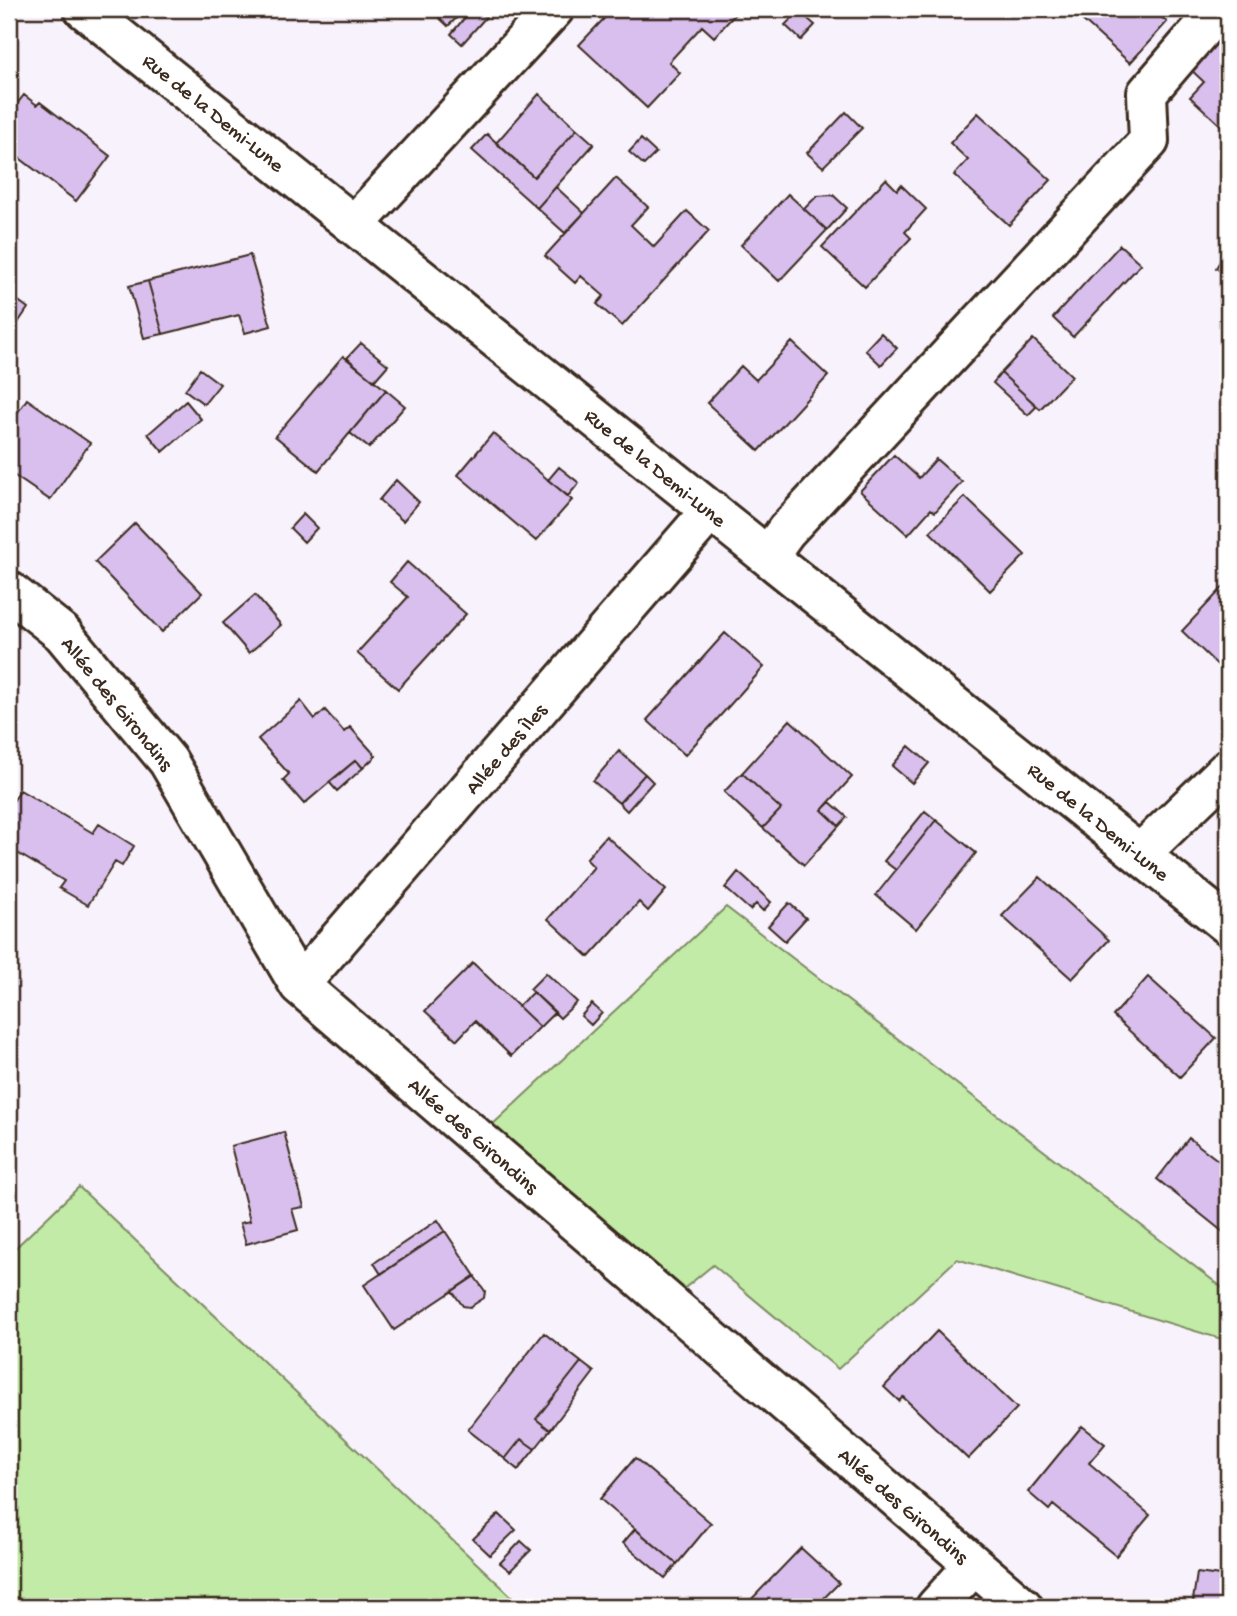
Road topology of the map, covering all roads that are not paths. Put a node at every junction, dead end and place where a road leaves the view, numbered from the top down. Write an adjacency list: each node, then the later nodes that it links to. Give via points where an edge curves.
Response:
1 (84, 9): 4 (street, Rue de la Demi-Lune)
2 (554, 9): 4 (street)
3 (1219, 9): 6 (street, via 1147,93 1149,141 786,531)
4 (354, 225): 5 (street, Rue de la Demi-Lune)
5 (711, 510): 6 (street, Rue de la Demi-Lune); 11 (street, Allée des Îles)
6 (768, 556): 9 (street, Rue de la Demi-Lune)
7 (9, 591): 11 (street, Allée des Girondins, via 62,633 168,761)
8 (1228, 769): 9 (street)
9 (1140, 854): 10 (street, Rue de la Demi-Lune)
10 (1228, 925)
11 (299, 985): 12 (street, Allée des Girondins)
12 (974, 1565): 13 (street); 14 (street, Allée des Girondins)
13 (936, 1607)
14 (1023, 1607)

